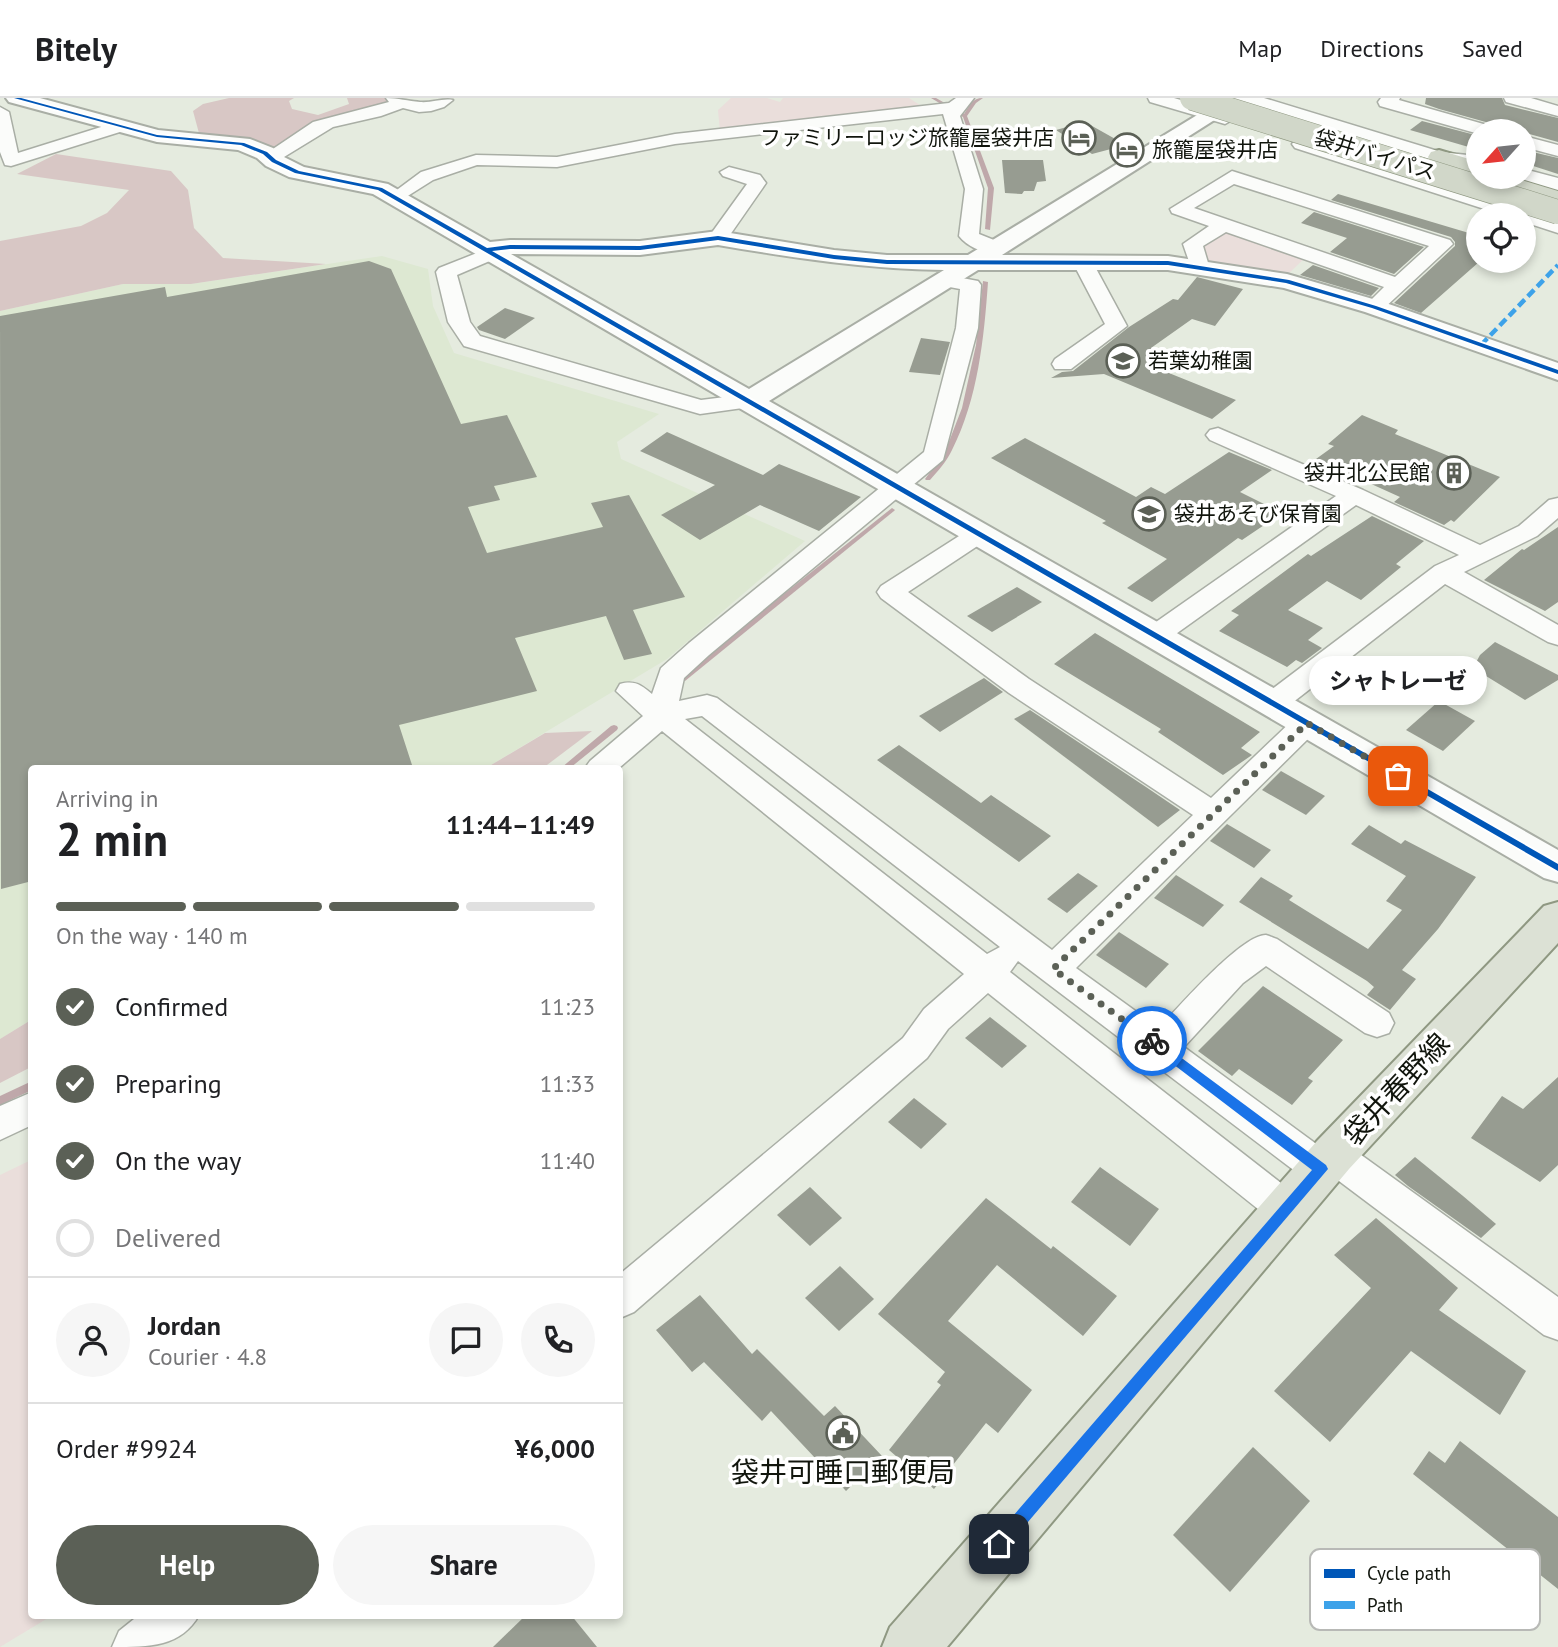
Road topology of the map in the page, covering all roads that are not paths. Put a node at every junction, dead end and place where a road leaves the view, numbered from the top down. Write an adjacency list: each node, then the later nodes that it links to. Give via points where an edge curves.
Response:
1 (16, 98): 17 (street)
2 (922, 98): 12 (street)
3 (1156, 98): 15 (street)
4 (1192, 98): 34 (highway, 袋井バイパス, bridge)
5 (1230, 98): 25 (highway, 袋井バイパス)
6 (1239, 98): 15 (street)
7 (1246, 98): 21 (street)
8 (1392, 98): 16 (street, via 1386,102)
9 (1512, 98): 13 (street)
10 (398, 100): 11 (street, via 426,108); 20 (street, via 380,112 320,126 287,151)
11 (445, 100)
12 (953, 105): 32 (street, via 675,139 557,162 476,160 427,176); 39 (street, via 951,116 974,189 969,236)
13 (1558, 111)
14 (0, 112): 23 (street)
15 (1211, 115): 33 (street); 39 (street)
16 (1466, 125)
17 (117, 128): 20 (street, via 242,144); 23 (street)
18 (1536, 145): 19 (street)
19 (1558, 151)
20 (270, 157): 32 (street, via 297,172 380,189)
21 (1439, 157): 22 (street); 24 (highway)
22 (1466, 160)
23 (6, 162)
24 (1466, 166)
25 (1466, 167)
26 (729, 172): 38 (street, via 757,183)
27 (1536, 178): 28 (street)
28 (1558, 184)
29 (1536, 188): 31 (highway)
30 (1535, 189): 31 (highway)
31 (1558, 195)
32 (395, 198): 40 (street)
33 (1483, 203)
34 (1558, 212)
35 (1536, 220): 37 (street)
36 (1224, 225): 43 (street, via 1193,244); 45 (street); 45 (street, via 1179,209 1232,177 1443,244)
37 (1558, 227)
38 (718, 239): 40 (street, via 640,248 510,247); 41 (street, via 887,262)
39 (997, 248): 41 (street)
40 (489, 252): 49 (street); 49 (street, via 446,272 459,322 472,341 700,407)
41 (974, 262): 42 (street); 44 (street)
42 (1083, 263): 43 (street); 47 (street, via 1116,326)
43 (1199, 266): 46 (street, via 1287,281)
44 (946, 281): 49 (street); 51 (street, via 971,285 967,328 935,455)
45 (1399, 285): 46 (street)
46 (1374, 307): 48 (street)
47 (1063, 364)
48 (1558, 372)
49 (749, 401): 51 (street)
50 (1218, 435): 52 (street)
51 (898, 487): 54 (street); 61 (street, via 671,675)
52 (1354, 495): 55 (street); 58 (street)
53 (1558, 505): 55 (street, via 1528,531)
54 (979, 534): 58 (street); 64 (street, via 890,592 1019,686)
55 (1480, 555): 56 (street)
56 (1444, 572): 57 (street); 60 (street)
57 (1557, 634)
58 (1156, 635): 60 (street)
59 (630, 691): 61 (street)
60 (1273, 703): 62 (street)
61 (661, 715): 63 (street); 65 (street, via 707,705); 66 (street)
62 (1307, 723): 64 (street); 67 (street)
63 (604, 765)
64 (1214, 814): 70 (street)
65 (854, 816): 66 (street); 69 (street)
66 (819, 841): 71 (street)
67 (1558, 868)
68 (1558, 917): 76 (main road, 袋井春野線)
69 (1021, 946): 70 (street); 71 (street)
70 (1053, 969): 73 (street)
71 (987, 971): 77 (street); 78 (street, via 936,1019 915,1048)
72 (1377, 1023): 73 (street, via 1265,948 1231,974)
73 (1162, 1048): 76 (street)
74 (28, 1109): 75 (street)
75 (0, 1124)
76 (1327, 1162): 77 (main road, 袋井春野線); 79 (street)
77 (1286, 1209): 81 (main road, 袋井春野線)
78 (623, 1296)
79 (1558, 1321)
80 (171, 1619): 82 (street)
81 (927, 1640)
82 (135, 1647)

